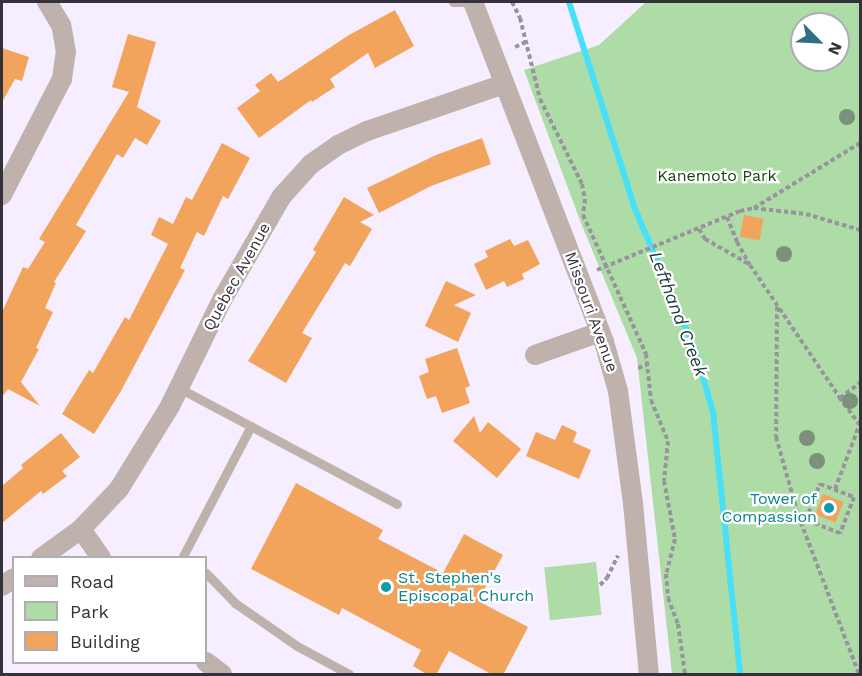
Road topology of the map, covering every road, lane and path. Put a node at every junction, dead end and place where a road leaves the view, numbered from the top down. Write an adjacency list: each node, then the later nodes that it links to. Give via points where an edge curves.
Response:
1 (47, 2): 9 (street, via 61,25 66,52 62,79)
2 (453, 2): 3 (lane)
3 (464, 2)
4 (473, 2): 7 (street, Missouri Avenue)
5 (526, 42): 6 (path)
6 (515, 47)
7 (504, 84): 17 (street, Missouri Avenue); 22 (street, Quebec Avenue, via 367,131 311,164 282,196 223,298)
8 (861, 143): 10 (path)
9 (2, 195)
10 (754, 208): 11 (path); 13 (path, via 806,214)
11 (727, 217): 12 (path); 14 (path)
12 (699, 229): 14 (path, via 705,239); 15 (path)
13 (861, 230)
14 (750, 265): 16 (path)
15 (593, 271)
16 (777, 307): 23 (path); 39 (path, via 776,437 798,515)
17 (600, 332): 18 (street); 38 (street, Missouri Avenue, via 618,390)
18 (535, 355)
19 (647, 365): 20 (path)
20 (638, 368)
21 (861, 383): 23 (path)
22 (179, 388): 25 (lane); 28 (street, Quebec Avenue, via 119,489)
23 (840, 398): 24 (path)
24 (860, 425): 26 (path)
25 (251, 426): 27 (lane); 32 (lane, via 189,540)
26 (835, 490): 26 (path, via 820,484 806,520 840,533 854,497)
27 (397, 504)
28 (81, 529): 30 (street, Quebec Avenue); 31 (street)
29 (619, 554): 34 (path)
30 (45, 556)
31 (100, 556)
32 (186, 556)
33 (207, 574): 37 (lane, via 235,603 297,646)
34 (600, 585)
35 (207, 663): 36 (street)
36 (222, 675)
37 (349, 675)
38 (649, 675)
39 (859, 675)

